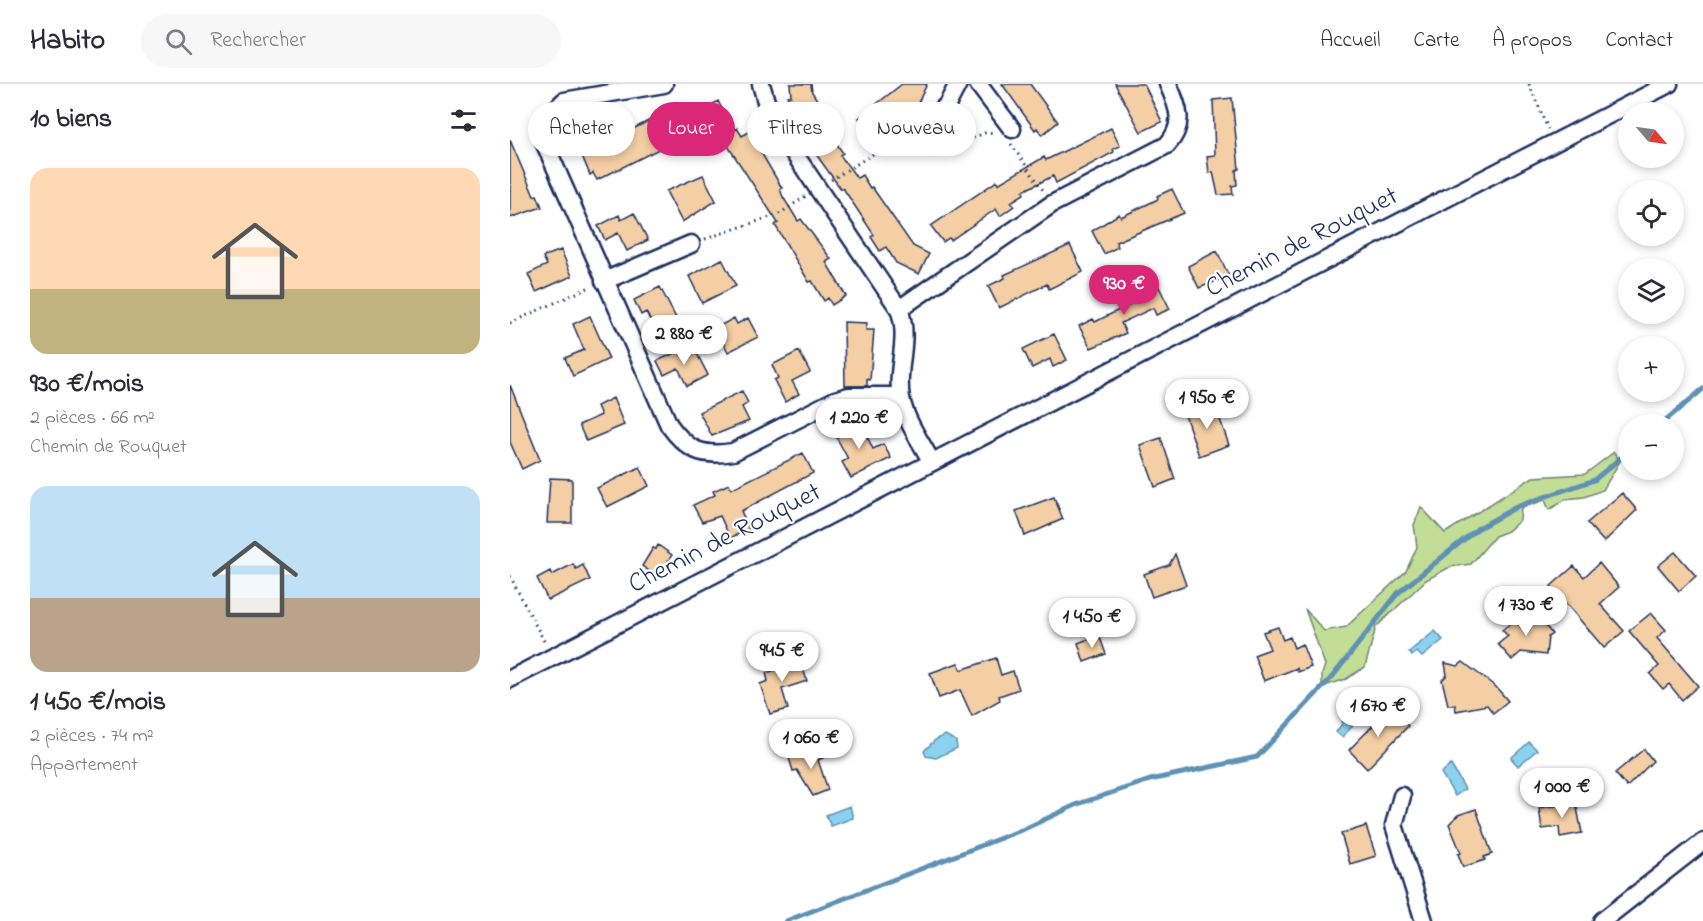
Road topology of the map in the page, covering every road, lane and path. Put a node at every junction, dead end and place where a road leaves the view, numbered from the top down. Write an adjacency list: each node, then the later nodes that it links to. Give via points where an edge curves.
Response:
1 (664, 84): 14 (street, via 564,102 545,127 545,144)
2 (762, 84): 15 (street, via 771,119)
3 (958, 84): 8 (street)
4 (978, 84): 9 (street)
5 (1168, 84): 12 (street, via 1181,122 1176,136 1167,145)
6 (1529, 84): 11 (path)
7 (1669, 84): 11 (street, Chemin de Rouquet)
8 (949, 102)
9 (1009, 134): 10 (path, via 987,132); 12 (path)
10 (976, 137)
11 (1553, 143): 18 (street, Chemin de Rouquet)
12 (1052, 204): 15 (street)
13 (691, 244): 14 (street)
14 (604, 281): 16 (path); 17 (street, via 669,425 682,442 698,451 733,452 849,396)
15 (898, 309): 17 (street, via 905,325)
16 (510, 323)
17 (900, 396): 18 (street)
18 (931, 461): 20 (street, Chemin de Rouquet)
19 (510, 576): 20 (path)
20 (552, 657): 21 (street, Chemin de Rouquet)
21 (510, 679)
22 (1402, 796): 24 (street, via 1394,825)
23 (1703, 842): 25 (street)
24 (1424, 921)
25 (1602, 921)

